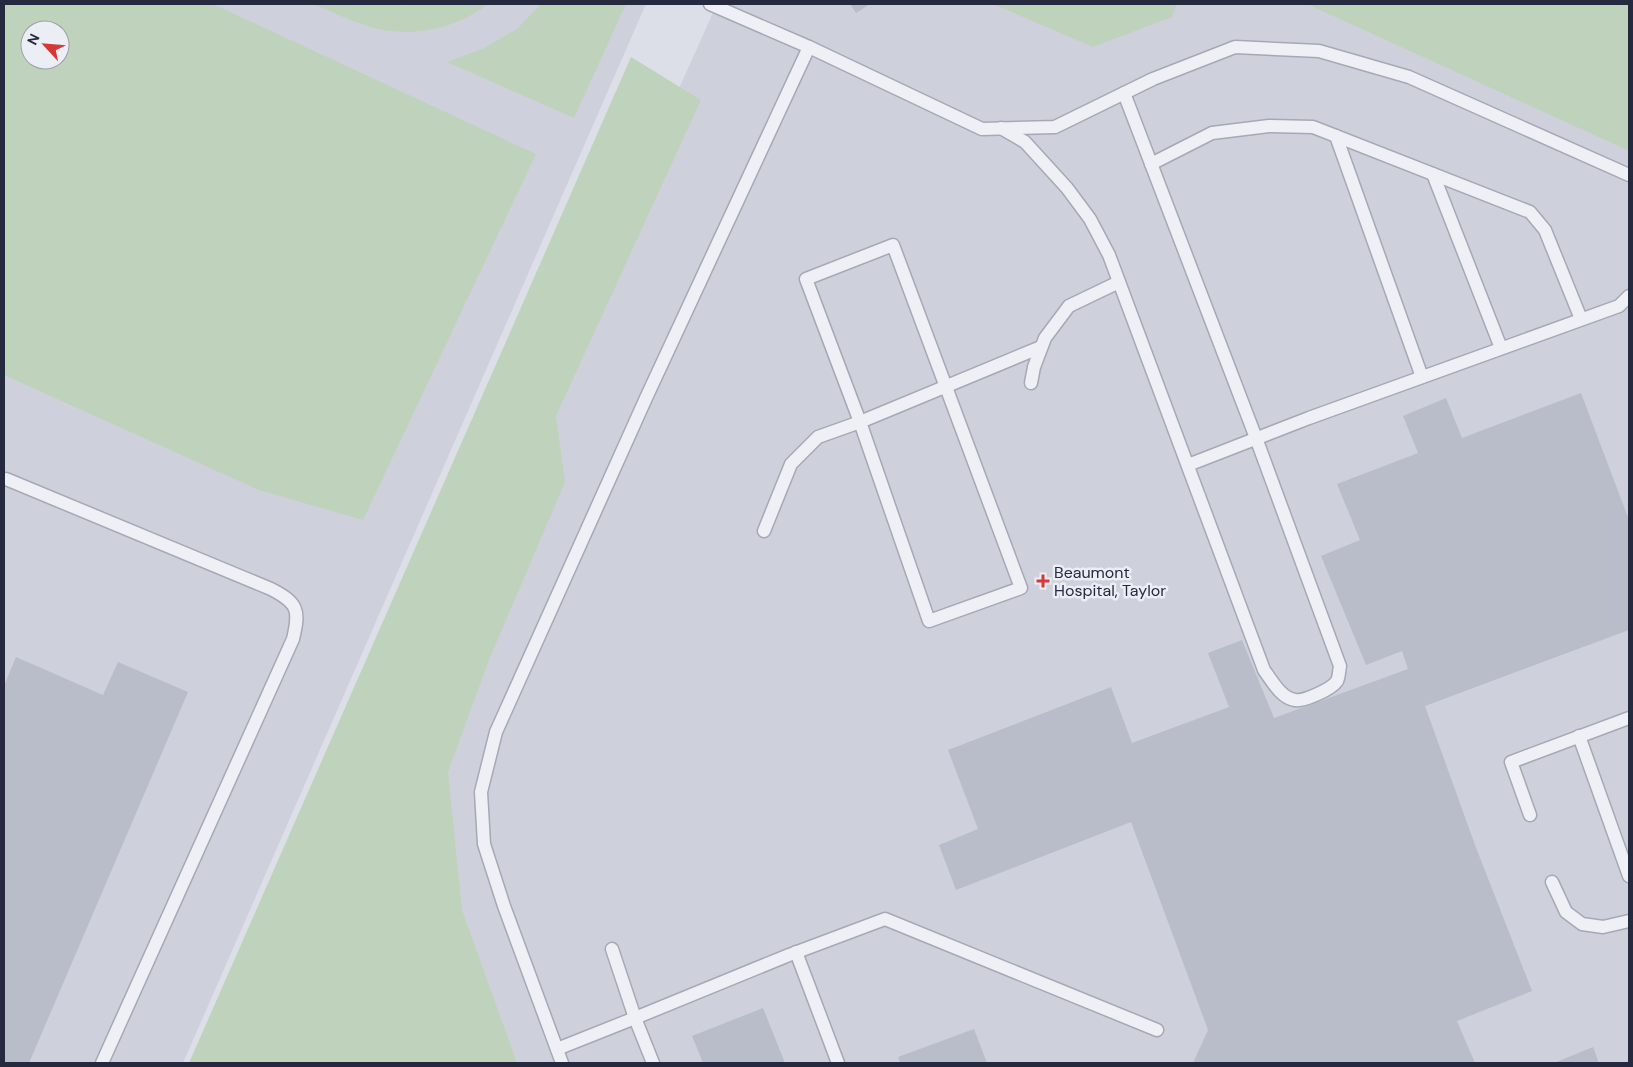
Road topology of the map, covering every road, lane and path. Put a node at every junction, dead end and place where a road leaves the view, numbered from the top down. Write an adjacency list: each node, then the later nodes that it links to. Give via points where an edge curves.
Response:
1 (710, 4): 2 (lane)
2 (809, 47): 4 (lane, via 982,129); 32 (lane, via 496,732 481,792 484,844)
3 (1124, 93): 4 (lane, via 1055,127); 6 (lane); 8 (lane, via 1153,78 1236,47 1319,51 1409,77)
4 (1001, 128): 9 (lane, via 1025,142 1067,188 1090,219)
5 (1336, 136): 6 (lane, via 1313,127 1269,126 1212,133); 7 (lane); 14 (lane)
6 (1151, 164): 18 (lane)
7 (1433, 174): 11 (lane, via 1530,212 1546,230); 13 (lane)
8 (1629, 175)
9 (1119, 282): 12 (lane, via 1069,306 1045,338); 19 (lane)
10 (1629, 296): 11 (lane, via 1619,306)
11 (1581, 319): 13 (lane)
12 (1042, 348): 15 (lane); 16 (lane)
13 (1501, 348): 14 (lane)
14 (1422, 377): 18 (lane)
15 (1031, 383)
16 (947, 387): 17 (lane); 17 (lane, via 893,245 806,279); 17 (lane, via 1021,588 929,621)
17 (860, 422): 21 (lane, via 818,437 791,464)
18 (1256, 438): 19 (lane); 19 (lane, via 1340,666 1338,680 1331,688 1303,700 1294,700 1280,692 1264,670)
19 (1188, 465)
20 (6, 479): 33 (lane, via 271,589 288,598 296,610 293,639)
21 (764, 531)
22 (1629, 718): 23 (lane)
23 (1579, 736): 24 (lane, via 1511,762); 25 (lane)
24 (1530, 815)
25 (1629, 876)
26 (1552, 882): 27 (lane, via 1566,912 1582,924 1602,927)
27 (1629, 921)
28 (612, 949): 30 (lane)
29 (796, 952): 30 (lane); 31 (lane, via 885,919); 36 (lane)
30 (634, 1018): 32 (lane); 35 (lane)
31 (1157, 1030)
32 (557, 1049): 34 (lane)
33 (102, 1063)
34 (562, 1063)
35 (652, 1063)
36 (838, 1063)

